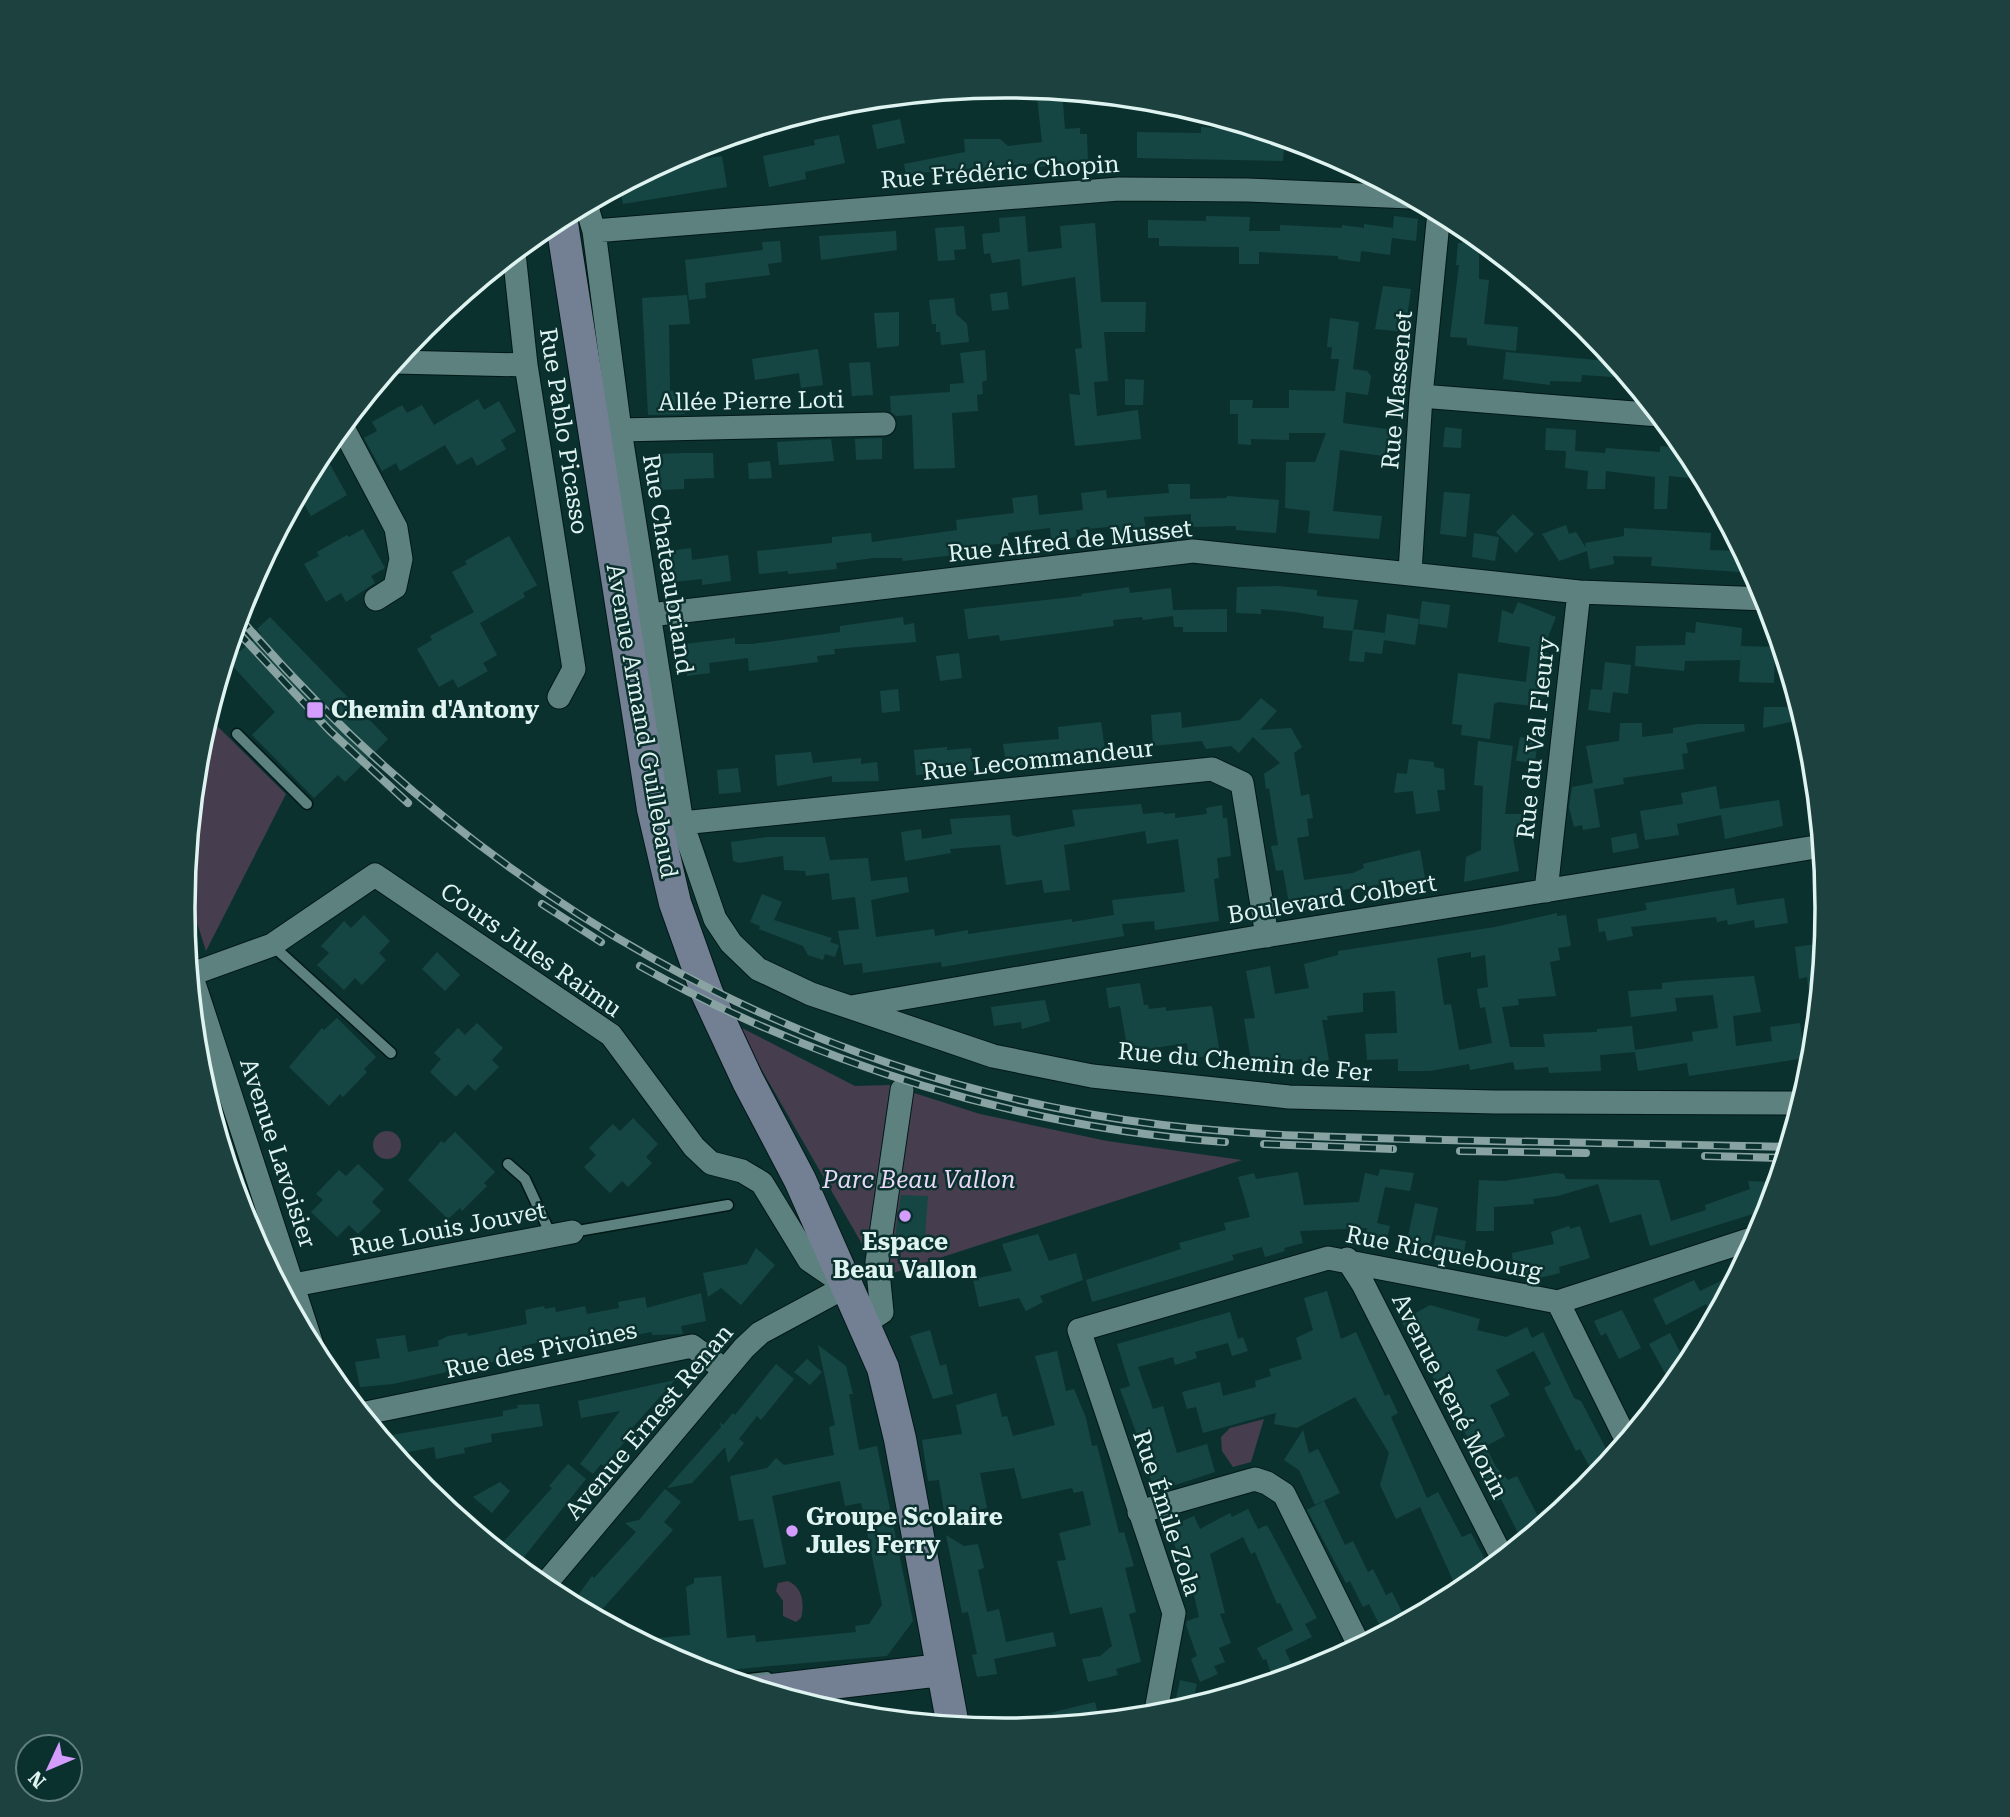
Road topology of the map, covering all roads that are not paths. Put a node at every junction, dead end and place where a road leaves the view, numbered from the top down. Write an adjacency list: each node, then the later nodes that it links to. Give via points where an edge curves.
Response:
1 (1390, 196): 6 (street, Rue Frédéric Chopin, via 1119,189)
2 (588, 214): 6 (street, Rue Chateaubriand)
3 (585, 217): 10 (street)
4 (1438, 224): 13 (street, Rue Massenet)
5 (563, 230): 10 (street, Avenue Armand Guillebaud)
6 (594, 231): 9 (street, Rue Chateaubriand)
7 (547, 240): 43 (street, Avenue Armand Guillebaud, via 639,812 661,909 733,1089 786,1189)
8 (515, 263): 12 (street, Rue Pablo Picasso)
9 (604, 306): 10 (lane); 16 (street, Rue Chateaubriand)
10 (579, 346): 43 (street, Avenue Armand Guillebaud, via 653,809 675,903 707,993)
11 (407, 362): 12 (street)
12 (526, 365): 23 (street, Rue Pablo Picasso, via 574,669)
13 (1421, 396): 14 (street); 18 (street, Rue Massenet)
14 (1647, 414)
15 (884, 424): 16 (street, Allée Pierre Loti)
16 (620, 430): 22 (street, Rue Chateaubriand)
17 (347, 436): 20 (street, via 401,543 395,587)
18 (1410, 572): 19 (street, Rue Alfred de Musset); 22 (street, Rue Alfred de Musset, via 1193,551)
19 (1579, 592): 21 (street, Rue Alfred de Musset); 28 (street, Rue du Val Fleury)
20 (376, 599)
21 (1754, 599)
22 (649, 615): 26 (street, Rue Chateaubriand)
23 (559, 697)
24 (237, 734): 25 (lane)
25 (307, 804)
26 (682, 823): 29 (street, Rue Chateaubriand); 30 (street, Rue Lecommandeur, via 1212,769 1242,783)
27 (1813, 847): 28 (street, Boulevard Colbert)
28 (1546, 891): 30 (street, Boulevard Colbert)
29 (720, 928): 34 (street, Rue du Chemin de Fer, via 758,969)
30 (1267, 936): 34 (street, Boulevard Colbert)
31 (272, 944): 32 (street, Cours Jules Raimu); 35 (lane); 47 (street, Cours Jules Raimu, via 374,875 611,1035 694,1147 711,1163 742,1171 762,1183 809,1260)
32 (197, 969)
33 (200, 1004): 40 (street, Avenue Lavoisier)
34 (851, 1007): 37 (street, Rue du Chemin de Fer, via 993,1056 1092,1076 1289,1097)
35 (391, 1053)
36 (902, 1090): 50 (street, via 877,1262 882,1312)
37 (1792, 1103)
38 (508, 1164): 42 (lane, via 525,1180)
39 (728, 1205): 42 (lane)
40 (273, 1221): 41 (lane); 46 (street, Avenue Lavoisier)
41 (259, 1225)
42 (561, 1233): 46 (street, Rue Louis Jouvet)
43 (824, 1238): 47 (street, Avenue Armand Guillebaud)
44 (1744, 1242): 48 (street, Rue Ricquebourg)
45 (1347, 1259): 48 (street, Rue Ricquebourg); 51 (street, Rue Ricquebourg, via 1328,1258); 56 (street, Avenue René Morin)
46 (294, 1285): 49 (street, Avenue Lavoisier)
47 (846, 1286): 50 (street, Avenue Armand Guillebaud); 52 (street, Avenue Ernest Renan, via 760,1333)
48 (1558, 1302): 54 (street)
49 (303, 1313)
50 (864, 1324): 59 (street, Avenue Armand Guillebaud, via 883,1368 900,1439)
51 (1079, 1330): 55 (street, Rue Émile Zola)
52 (725, 1370): 53 (street, Rue des Pivoines, via 692,1346); 57 (street, Avenue Ernest Renan)
53 (370, 1412)
54 (1623, 1432)
55 (1139, 1512): 58 (street, via 1255,1479 1267,1483 1284,1494); 63 (street, Rue Émile Zola, via 1174,1613)
56 (1499, 1551)
57 (550, 1578)
58 (1356, 1638)
59 (941, 1670): 61 (street); 64 (street, Avenue Armand Guillebaud)
60 (752, 1678): 61 (lane, via 781,1675)
61 (803, 1686): 62 (street)
62 (785, 1688)
63 (1157, 1704)
64 (951, 1717)

